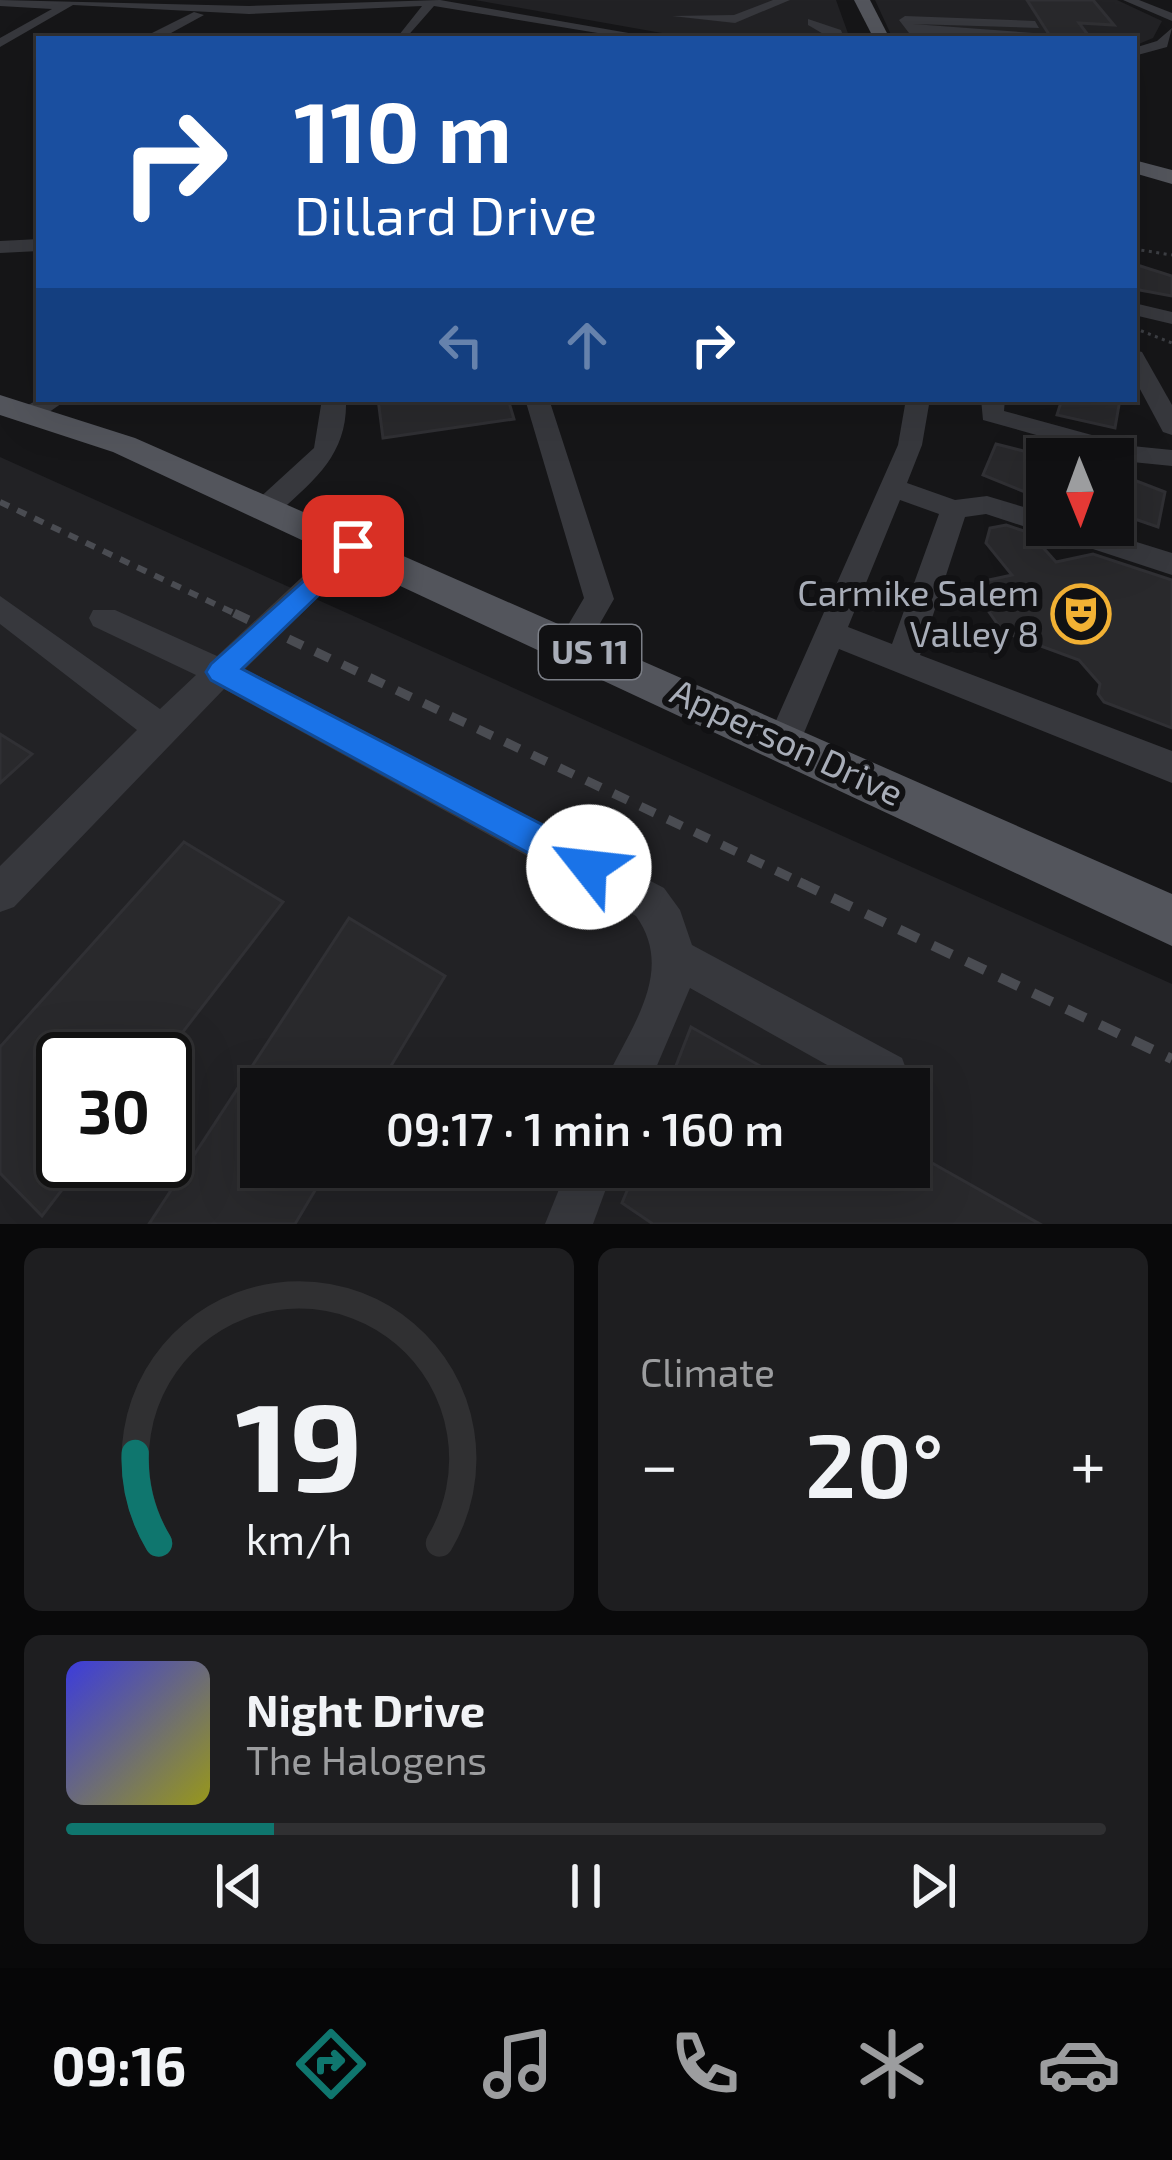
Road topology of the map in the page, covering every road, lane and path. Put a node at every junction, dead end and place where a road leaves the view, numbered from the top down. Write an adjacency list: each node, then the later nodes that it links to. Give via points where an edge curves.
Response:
1 (48, 0): 11 (street)
2 (464, 0): 22 (street)
3 (755, 0): 13 (street); 24 (street)
4 (848, 0): 31 (main road)
5 (862, 0): 20 (main road)
6 (1129, 0): 19 (street)
7 (125, 1): 11 (street); 16 (street)
8 (362, 1): 9 (street); 12 (street)
9 (384, 1): 14 (street)
10 (0, 2): 11 (street)
11 (66, 2): 16 (street); 34 (street)
12 (344, 2): 17 (street)
13 (781, 2): 24 (street, via 735,19); 30 (street)
14 (429, 4): 17 (street); 22 (street); 27 (street)
15 (938, 5): 23 (street)
16 (196, 7): 17 (street); 29 (street)
17 (224, 8)
18 (1022, 8): 26 (street)
19 (1172, 17)
20 (869, 19): 21 (street); 32 (main road)
21 (905, 20): 23 (street); 26 (street, via 908,29)
22 (538, 22): 24 (street)
23 (946, 22): 26 (street)
24 (663, 28): 28 (street)
25 (1172, 32): 35 (street)
26 (1040, 33)
27 (405, 34)
28 (710, 35)
29 (155, 36)
30 (838, 36)
31 (863, 36)
32 (880, 36)
33 (36, 40): 34 (street)
34 (0, 45)
35 (1137, 51)
36 (1137, 167): 37 (main road)
37 (1172, 177)
38 (1137, 178): 39 (main road)
39 (1172, 188)
40 (36, 245): 41 (street)
41 (0, 247)
42 (1137, 249): 43 (path)
43 (1172, 255)
44 (1137, 310): 45 (street)
45 (1172, 319)
46 (1137, 329): 47 (path)
47 (1172, 343)
48 (1137, 363): 54 (street)
49 (334, 402): 57 (street, via 329,451)
50 (538, 402): 66 (street, via 599,599)
51 (917, 402): 56 (street)
52 (992, 402): 55 (street, via 992,415)
53 (29, 406): 57 (main road, Apperson Drive / US 11)
54 (1172, 428)
55 (1172, 458)
56 (892, 488): 58 (street); 65 (street)
57 (266, 508): 60 (main road, Apperson Drive / US 11)
58 (954, 509): 59 (street, via 987,505); 67 (street)
59 (1026, 517)
60 (353, 546): 66 (main road, Apperson Drive / US 11); 68 (street)
61 (1117, 546): 62 (street)
62 (1172, 564)
63 (0, 608): 69 (street)
64 (104, 618): 68 (street)
65 (832, 634): 67 (street); 70 (street)
66 (572, 644): 70 (main road, Apperson Drive / US 11)
67 (902, 661): 71 (street)
68 (221, 672): 69 (street); 74 (street, via 650,902 675,937)
69 (161, 729): 72 (street)
70 (784, 741): 73 (main road, Apperson Drive / US 11)
71 (1172, 767)
72 (0, 893)
73 (1172, 920)
74 (678, 959): 75 (street); 76 (street)
75 (634, 1068)
76 (875, 1068)
77 (583, 1188): 78 (street)
78 (569, 1224)

